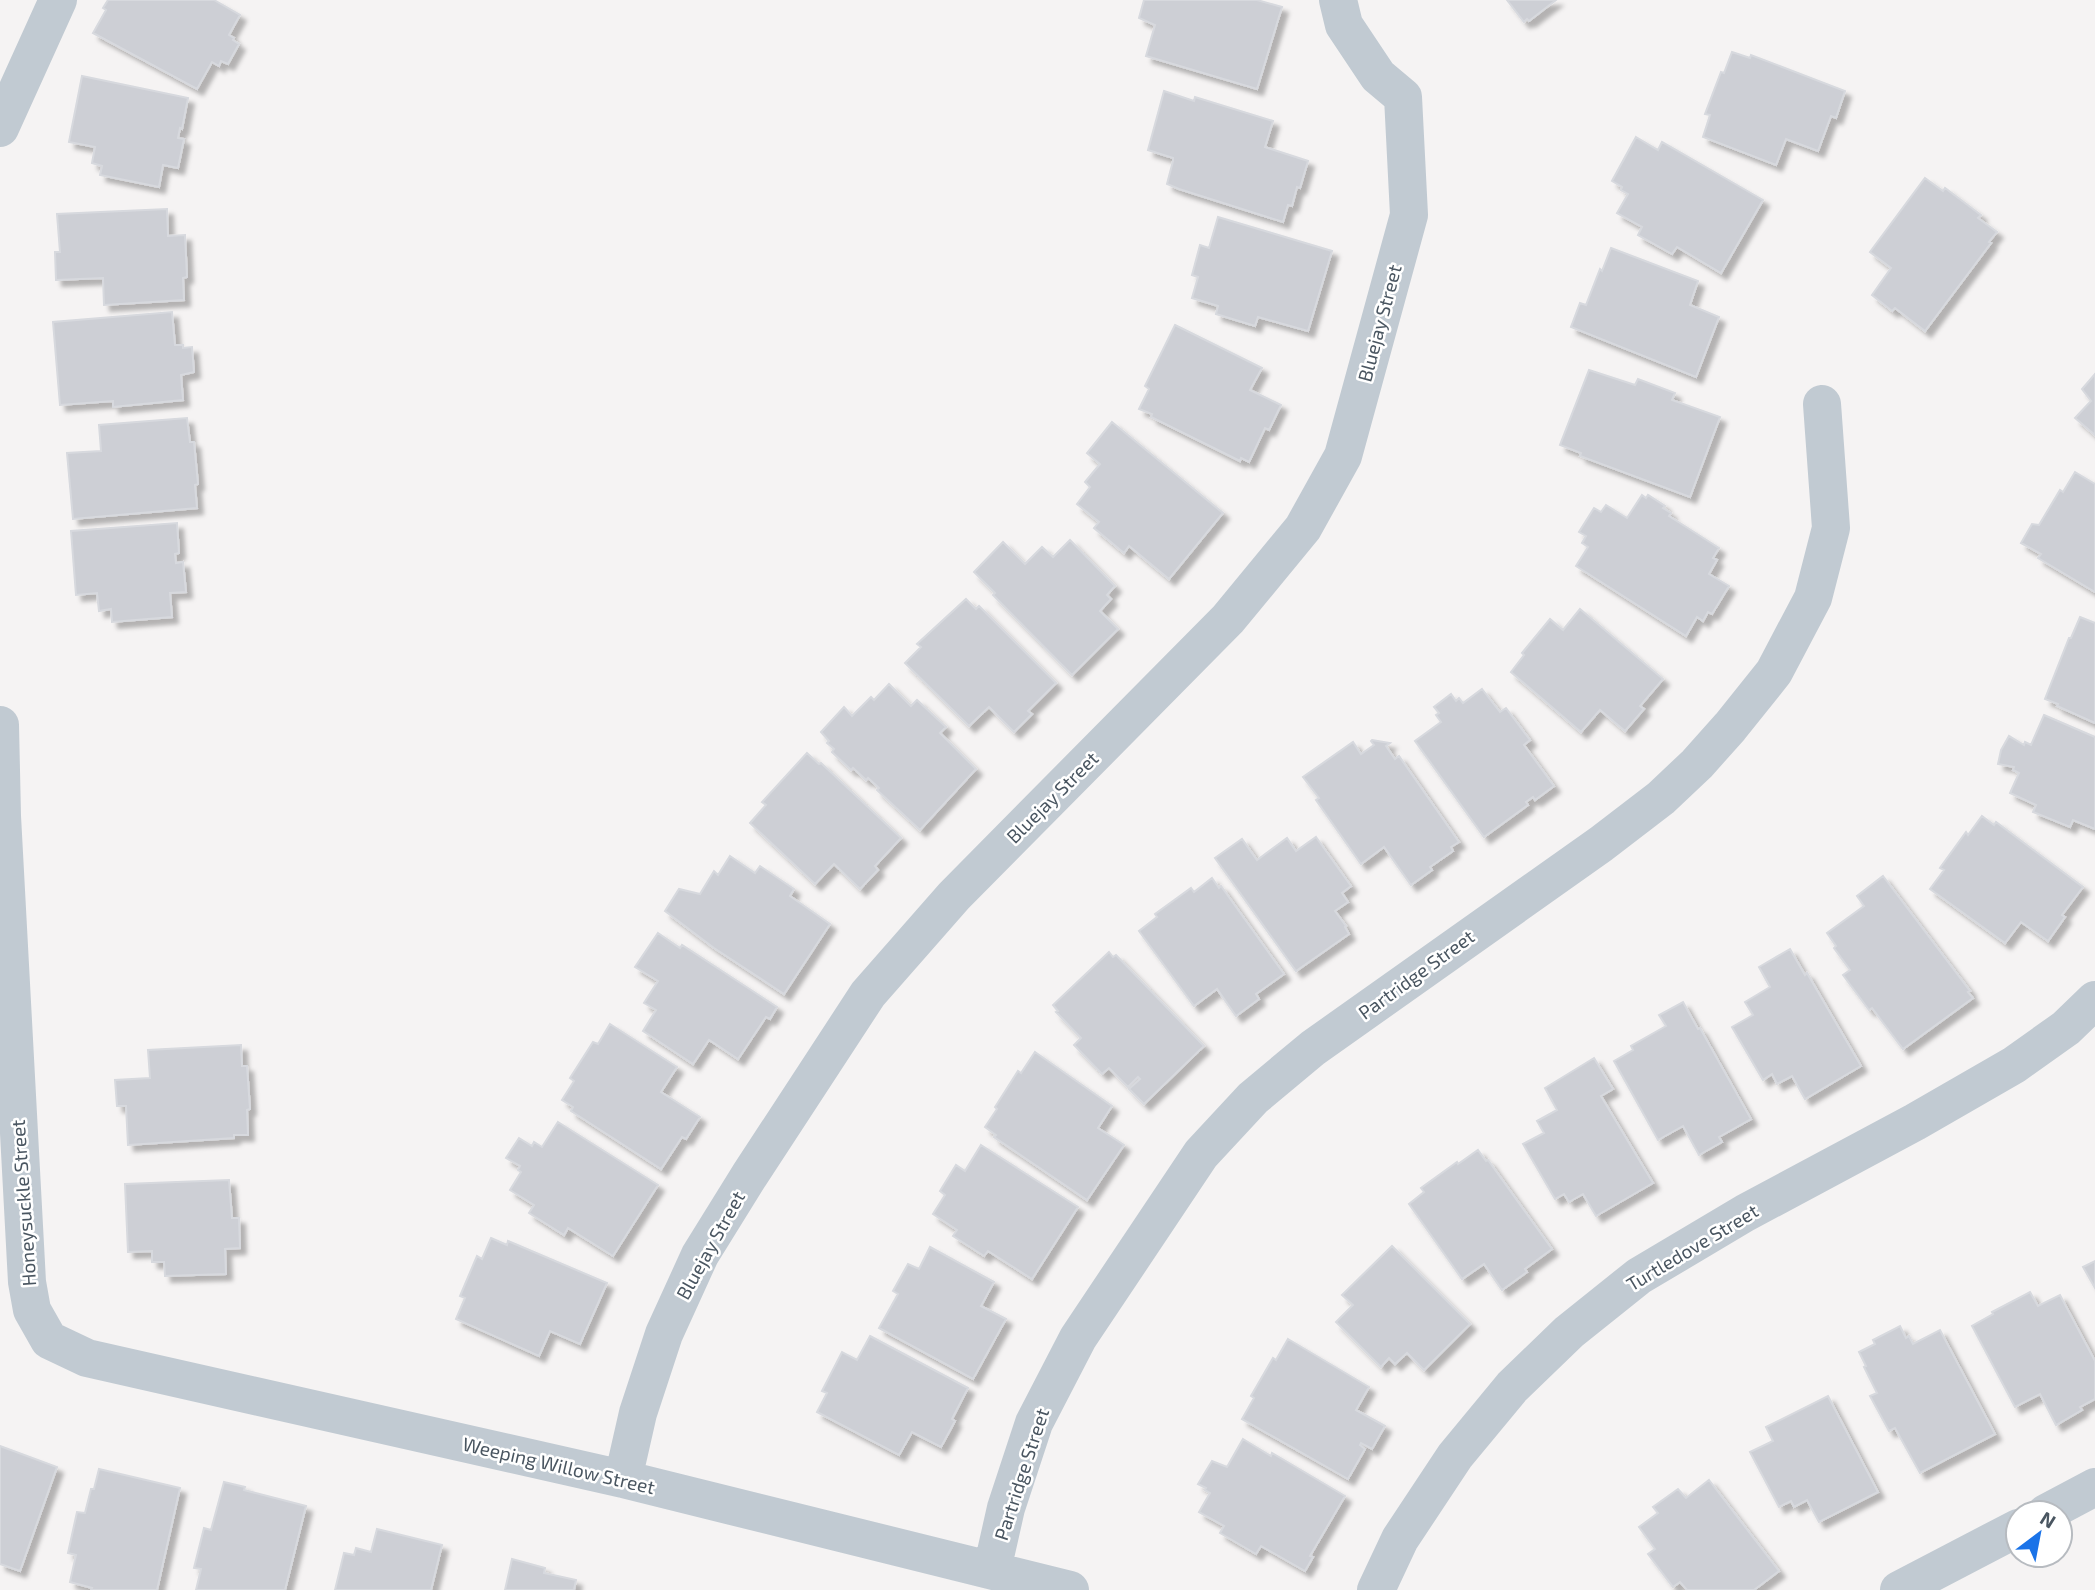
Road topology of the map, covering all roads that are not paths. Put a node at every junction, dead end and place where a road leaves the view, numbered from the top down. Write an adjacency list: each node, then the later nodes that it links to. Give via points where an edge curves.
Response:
1 (58, 0): 3 (street)
2 (1338, 0): 9 (street, Bluejay Street, via 1344,25 1378,76 1403,97 1409,215 1343,456 1303,528 1228,619 954,896 868,994 700,1255 664,1334 638,1413)
3 (0, 128)
4 (1822, 404): 13 (street, Partridge Street, via 1830,528 1813,598 1774,671 1730,727 1661,798 1313,1048 1253,1098 1201,1154 1078,1338 1034,1423 1006,1508)
5 (0, 749): 6 (street, Honeysuckle Street)
6 (1, 816): 8 (street, Honeysuckle Street, via 27,1282 32,1310)
7 (2095, 1000): 15 (street, Turtledove Street, via 2066,1028 2014,1065 1639,1276 1569,1332 1512,1387 1454,1456 1400,1539)
8 (49, 1340): 9 (street, Weeping Willow Street, via 87,1358)
9 (624, 1479): 13 (street, Weeping Willow Street)
10 (2095, 1487): 11 (street)
11 (2072, 1499)
12 (2004, 1535): 16 (street)
13 (992, 1570): 14 (street, Weeping Willow Street)
14 (1070, 1590)
15 (1376, 1590)
16 (1899, 1590)

